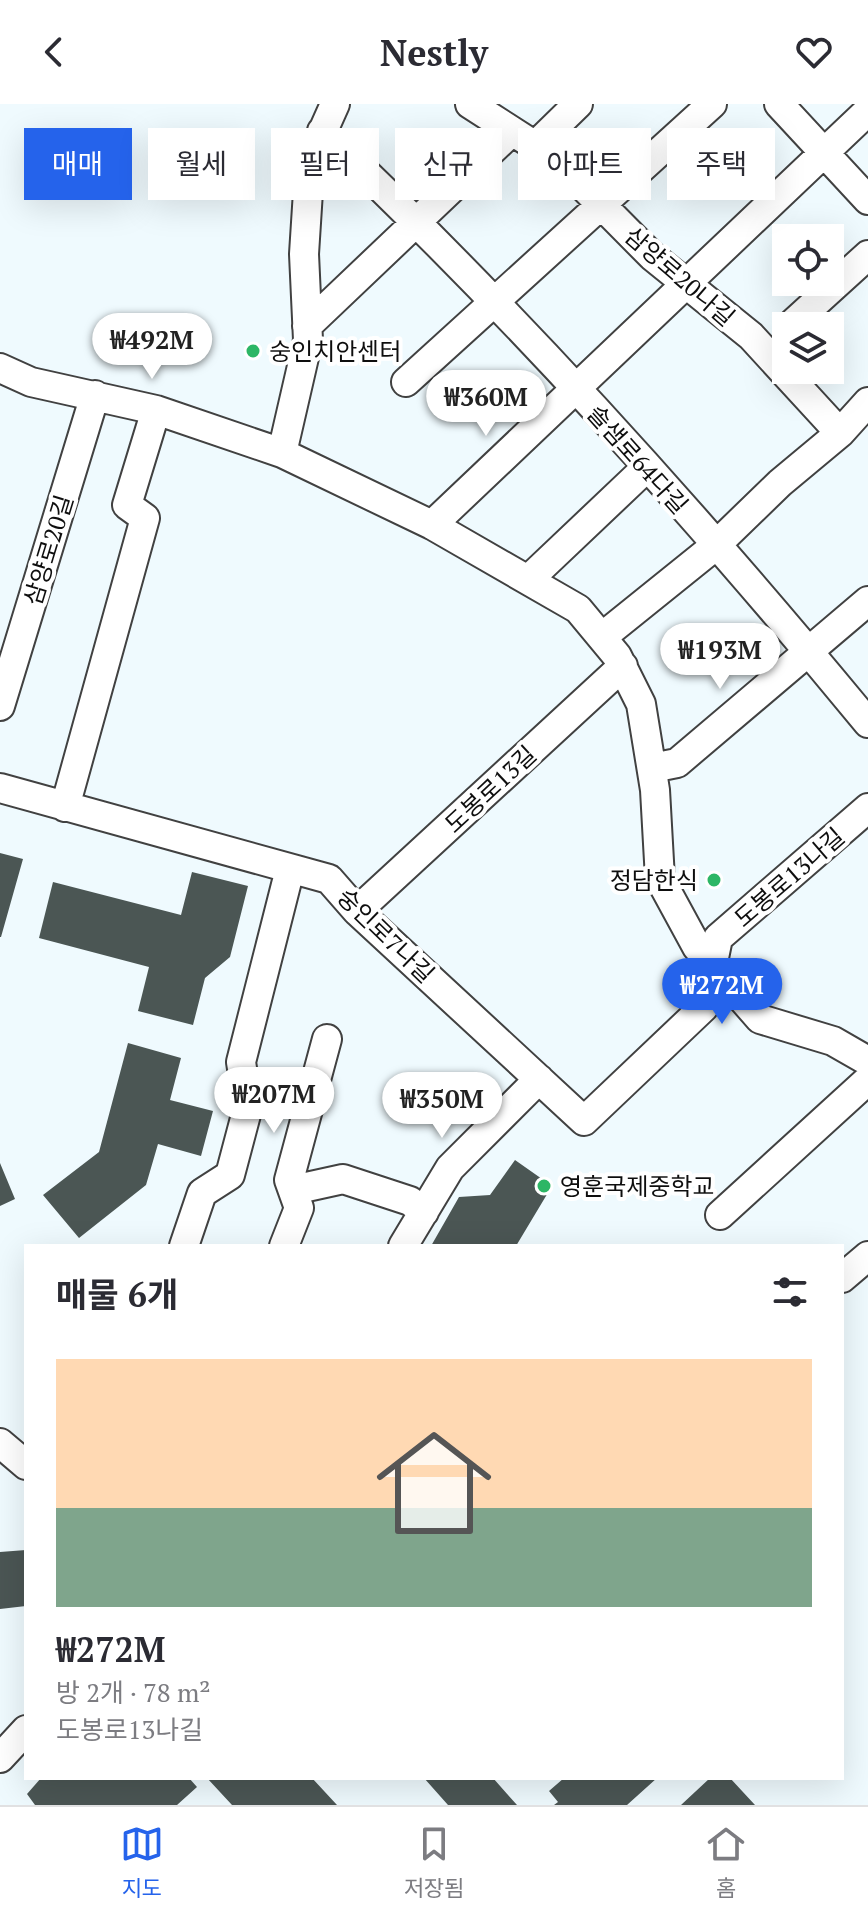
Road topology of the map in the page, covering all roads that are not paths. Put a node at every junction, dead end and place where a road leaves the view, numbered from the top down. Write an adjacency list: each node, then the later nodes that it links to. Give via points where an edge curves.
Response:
1 (335, 104): 7 (street)
2 (470, 104): 9 (street, 삼양로20나길)
3 (578, 104): 8 (street)
4 (712, 104): 16 (street)
5 (779, 104): 11 (street)
6 (868, 111): 11 (street)
7 (323, 128)
8 (541, 128)
9 (518, 137)
10 (518, 144): 17 (street)
11 (825, 153): 15 (street); 19 (street)
12 (379, 185): 17 (street, 솔샘로64다길)
13 (307, 200): 22 (street)
14 (595, 200): 16 (street, 삼양로20나길)
15 (868, 200)
16 (600, 205): 19 (street, 삼양로20나길); 20 (street)
17 (419, 223): 20 (street, 솔샘로64다길); 22 (street)
18 (868, 255): 21 (street)
19 (685, 284): 24 (street, 삼양로20나길); 27 (street)
20 (493, 303): 26 (street); 27 (street, 솔샘로64다길)
21 (806, 312)
22 (307, 326): 32 (street)
23 (772, 343): 24 (street)
24 (764, 351): 31 (street, 삼양로20나길)
25 (0, 368): 28 (street, via 31,382)
26 (406, 382)
27 (575, 389): 33 (street, 솔샘로64다길); 34 (street)
28 (95, 395): 30 (street); 41 (street, 삼양로20길)
29 (868, 402): 31 (street)
30 (156, 410): 32 (street); 45 (street, via 127,505 145,518)
31 (840, 433): 35 (street)
32 (282, 453): 34 (street)
33 (646, 468): 35 (street, 솔샘로64다길); 36 (street)
34 (432, 525): 36 (street)
35 (715, 546): 38 (street); 39 (street, 솔샘로64다길)
36 (529, 579): 38 (street, via 578,609)
37 (868, 601): 39 (street)
38 (602, 637): 40 (street)
39 (808, 650): 42 (street, 솔샘로64다길); 43 (street, via 677,763)
40 (623, 666): 43 (street, via 641,704); 48 (street, 도봉로13길)
41 (0, 706)
42 (868, 723)
43 (652, 768): 49 (street, via 660,879 697,947)
44 (0, 788): 45 (street, 숭인로7나길)
45 (65, 807): 47 (street, 숭인로7나길)
46 (868, 808): 49 (street, 도봉로13나길, via 718,938)
47 (290, 869): 48 (street, 숭인로7나길, via 329,879); 57 (street, via 241,1062 248,1107 230,1175 202,1193)
48 (357, 911): 52 (street, 숭인로7나길)
49 (714, 967): 51 (street, via 760,1019 833,1041); 52 (street, 도봉로13나길, via 704,1007 584,1121)
50 (327, 1039): 54 (street, via 289,1180)
51 (868, 1061)
52 (539, 1079): 55 (street, via 450,1168)
53 (868, 1080): 56 (street)
54 (293, 1190): 55 (street, via 343,1179 410,1201); 58 (street, via 299,1208)
55 (424, 1212): 59 (street)
56 (720, 1215)
57 (185, 1244)
58 (285, 1244)
59 (404, 1244)
60 (868, 1256): 61 (street)
61 (844, 1276)
62 (0, 1443): 63 (street)
63 (24, 1463)
64 (24, 1732): 65 (street)
65 (0, 1758)

